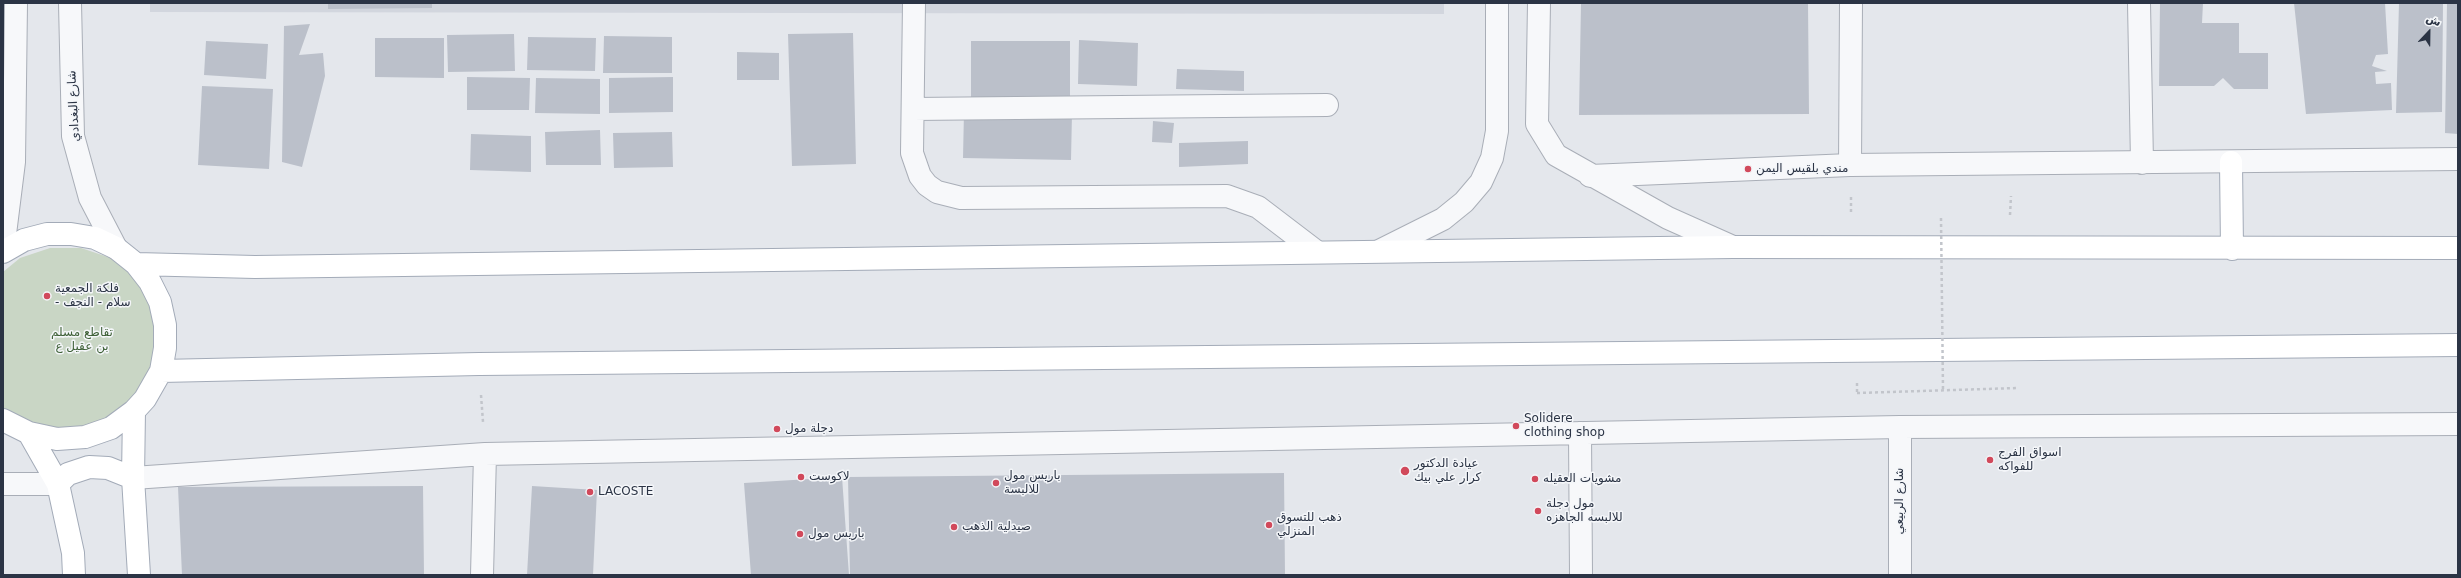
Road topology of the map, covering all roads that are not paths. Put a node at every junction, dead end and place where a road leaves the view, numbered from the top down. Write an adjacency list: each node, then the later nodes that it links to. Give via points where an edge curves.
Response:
1 (16, 3): 8 (street)
2 (70, 3): 17 (street, شارع البغدادي, via 73,136 90,198)
3 (914, 3): 10 (street)
4 (1497, 3): 22 (street, via 1497,131 1492,158 1481,182 1464,202 1443,219)
5 (1539, 3): 15 (street, via 1537,124 1556,155)
6 (1852, 3): 14 (street)
7 (2139, 3): 13 (street)
8 (10, 49): 20 (street, via 14,162)
9 (1326, 105): 10 (street)
10 (912, 109): 21 (street, via 914,165 927,185 949,197 1227,196 1258,207)
11 (2458, 159): 12 (street)
12 (2231, 162): 13 (street); 19 (main road)
13 (2142, 163): 14 (street)
14 (1850, 165): 15 (street)
15 (1590, 176): 16 (street, via 1668,218)
16 (1733, 247): 19 (main road); 22 (main road)
17 (116, 248): 20 (main road, via 95,238 47,234 24,240); 23 (main road)
18 (2458, 248): 19 (main road)
19 (2232, 249)
20 (3, 251)
21 (1317, 252): 22 (main road); 23 (main road, via 255,267)
22 (1379, 252)
23 (136, 264): 25 (main road, via 150,282 160,302 166,348)
24 (2458, 345): 25 (main road, via 479,364)
25 (161, 371): 26 (main road, via 154,385)
26 (134, 411): 30 (main road, via 111,428 85,437 57,439); 33 (main road)
27 (3, 420): 30 (main road)
28 (2458, 424): 29 (street)
29 (1900, 427): 31 (street); 40 (street, شارع الربيعي)
30 (29, 433): 35 (main road)
31 (1580, 433): 32 (street); 39 (street)
32 (485, 454): 33 (street); 38 (street)
33 (133, 478): 35 (main road, via 108,468 88,467 68,474); 37 (main road)
34 (3, 484): 35 (street)
35 (58, 484): 36 (main road, via 73,553)
36 (74, 575)
37 (139, 575)
38 (482, 575)
39 (1581, 575)
40 (1900, 575)

